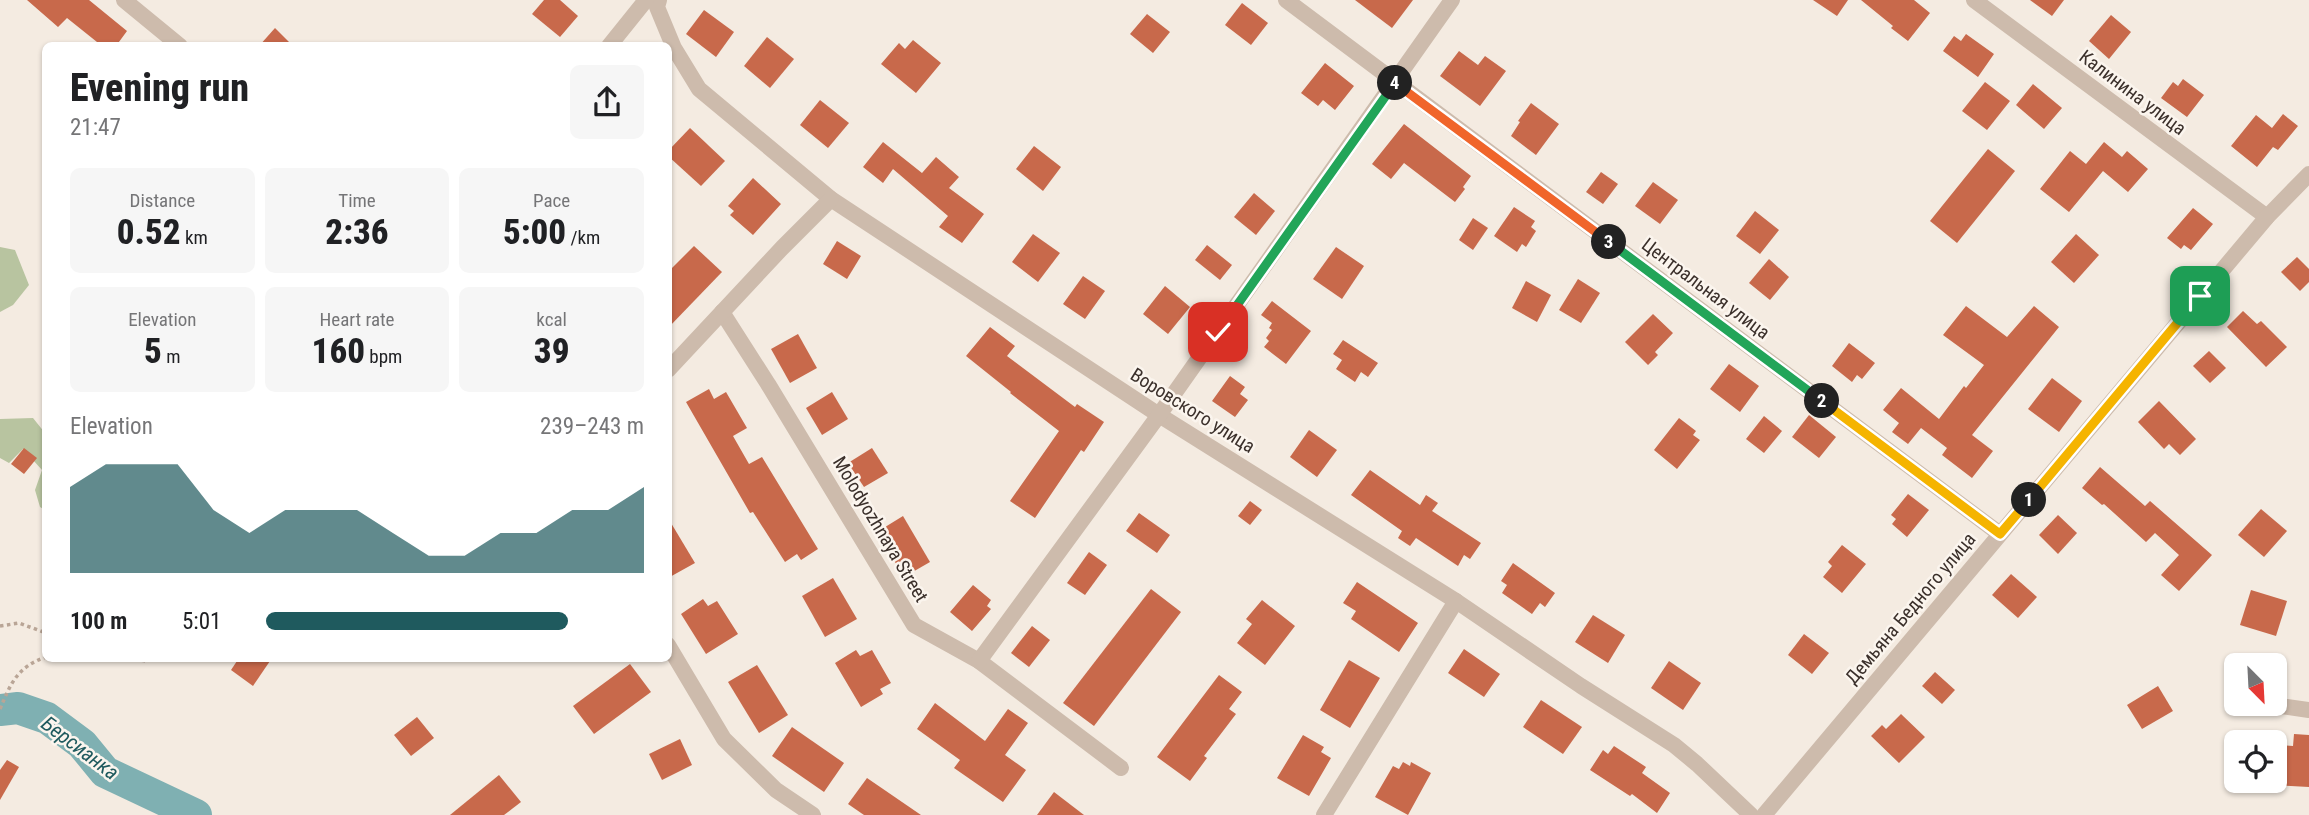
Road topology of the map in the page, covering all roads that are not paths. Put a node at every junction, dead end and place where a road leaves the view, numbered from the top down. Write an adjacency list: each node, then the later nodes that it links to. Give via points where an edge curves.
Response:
1 (124, 0): 7 (street)
2 (646, 0): 8 (street)
3 (659, 0): 9 (street, Воровского улица, via 657,7)
4 (1286, 0): 11 (street, Центральная улица)
5 (1452, 0): 11 (street)
6 (1974, 0): 14 (street, Калинина улица)
7 (175, 42)
8 (612, 42)
9 (672, 42)
10 (672, 43): 13 (street, Воровского улица, via 699,89)
11 (1394, 82): 17 (street); 18 (street, Центральная улица)
12 (2309, 174): 14 (street, Демьяна Бедного улица)
13 (831, 199): 15 (street); 17 (street, Воровского улица)
14 (2267, 217): 18 (street, Демьяна Бедного улица)
15 (722, 312): 16 (street); 21 (street, Molodyozhnaya Street, via 914,625)
16 (672, 366)
17 (1159, 415): 19 (street, Воровского улица); 21 (street)
18 (2000, 534): 28 (street, Демьяна Бедного улица)
19 (1456, 601): 26 (street); 27 (street, Воровского улица, via 1674,745)
20 (672, 652): 25 (street, via 724,739 776,790)
21 (979, 661): 24 (street, Molodyozhnaya Street)
22 (2287, 707): 23 (street)
23 (2309, 710)
24 (1121, 768)
25 (813, 815)
26 (1324, 815)
27 (1751, 815)
28 (1764, 815)

